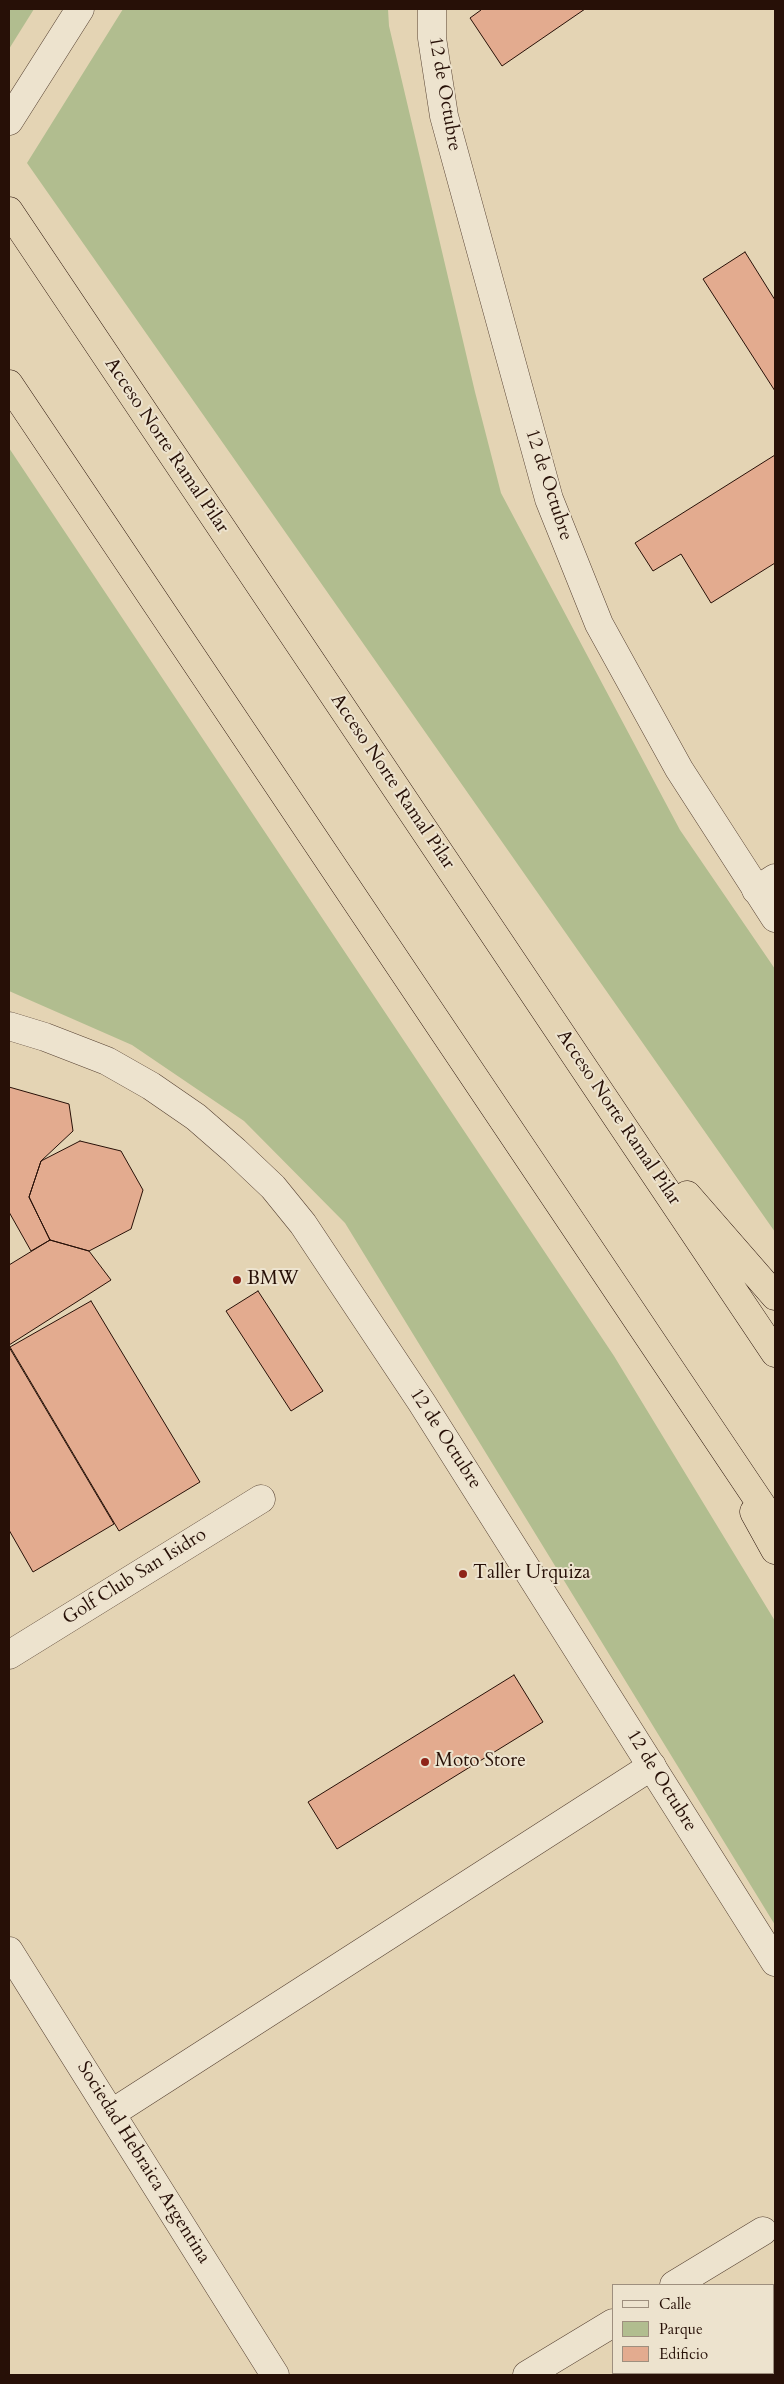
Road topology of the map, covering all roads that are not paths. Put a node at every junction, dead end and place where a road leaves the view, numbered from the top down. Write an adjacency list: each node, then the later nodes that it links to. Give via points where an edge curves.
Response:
1 (432, 9): 6 (street, 12 de Octubre, via 432,38 444,116 549,499 599,624 679,769)
2 (75, 17): 3 (street)
3 (9, 121)
4 (9, 211): 9 (highway, Acceso Norte Ramal Pilar)
5 (9, 384): 12 (highway)
6 (766, 884): 7 (street, 12 de Octubre)
7 (775, 918)
8 (9, 1026): 17 (street, 12 de Octubre, via 107,1061 151,1086 196,1117 273,1188 304,1224 422,1403)
9 (615, 1114): 10 (highway); 11 (highway, Acceso Norte Ramal Pilar)
10 (775, 1296)
11 (775, 1353)
12 (686, 1394): 14 (highway); 15 (highway)
13 (261, 1498): 16 (street, Golf Club San Isidro)
14 (775, 1525)
15 (775, 1550)
16 (9, 1656)
17 (652, 1766): 19 (street, 12 de Octubre); 20 (street)
18 (9, 1951): 20 (street, Sociedad Hebraica Argentina)
19 (775, 1962)
20 (112, 2113): 24 (street, Sociedad Hebraica Argentina)
21 (763, 2231): 22 (street)
22 (676, 2284)
23 (612, 2324): 25 (street)
24 (275, 2375)
25 (527, 2375)

